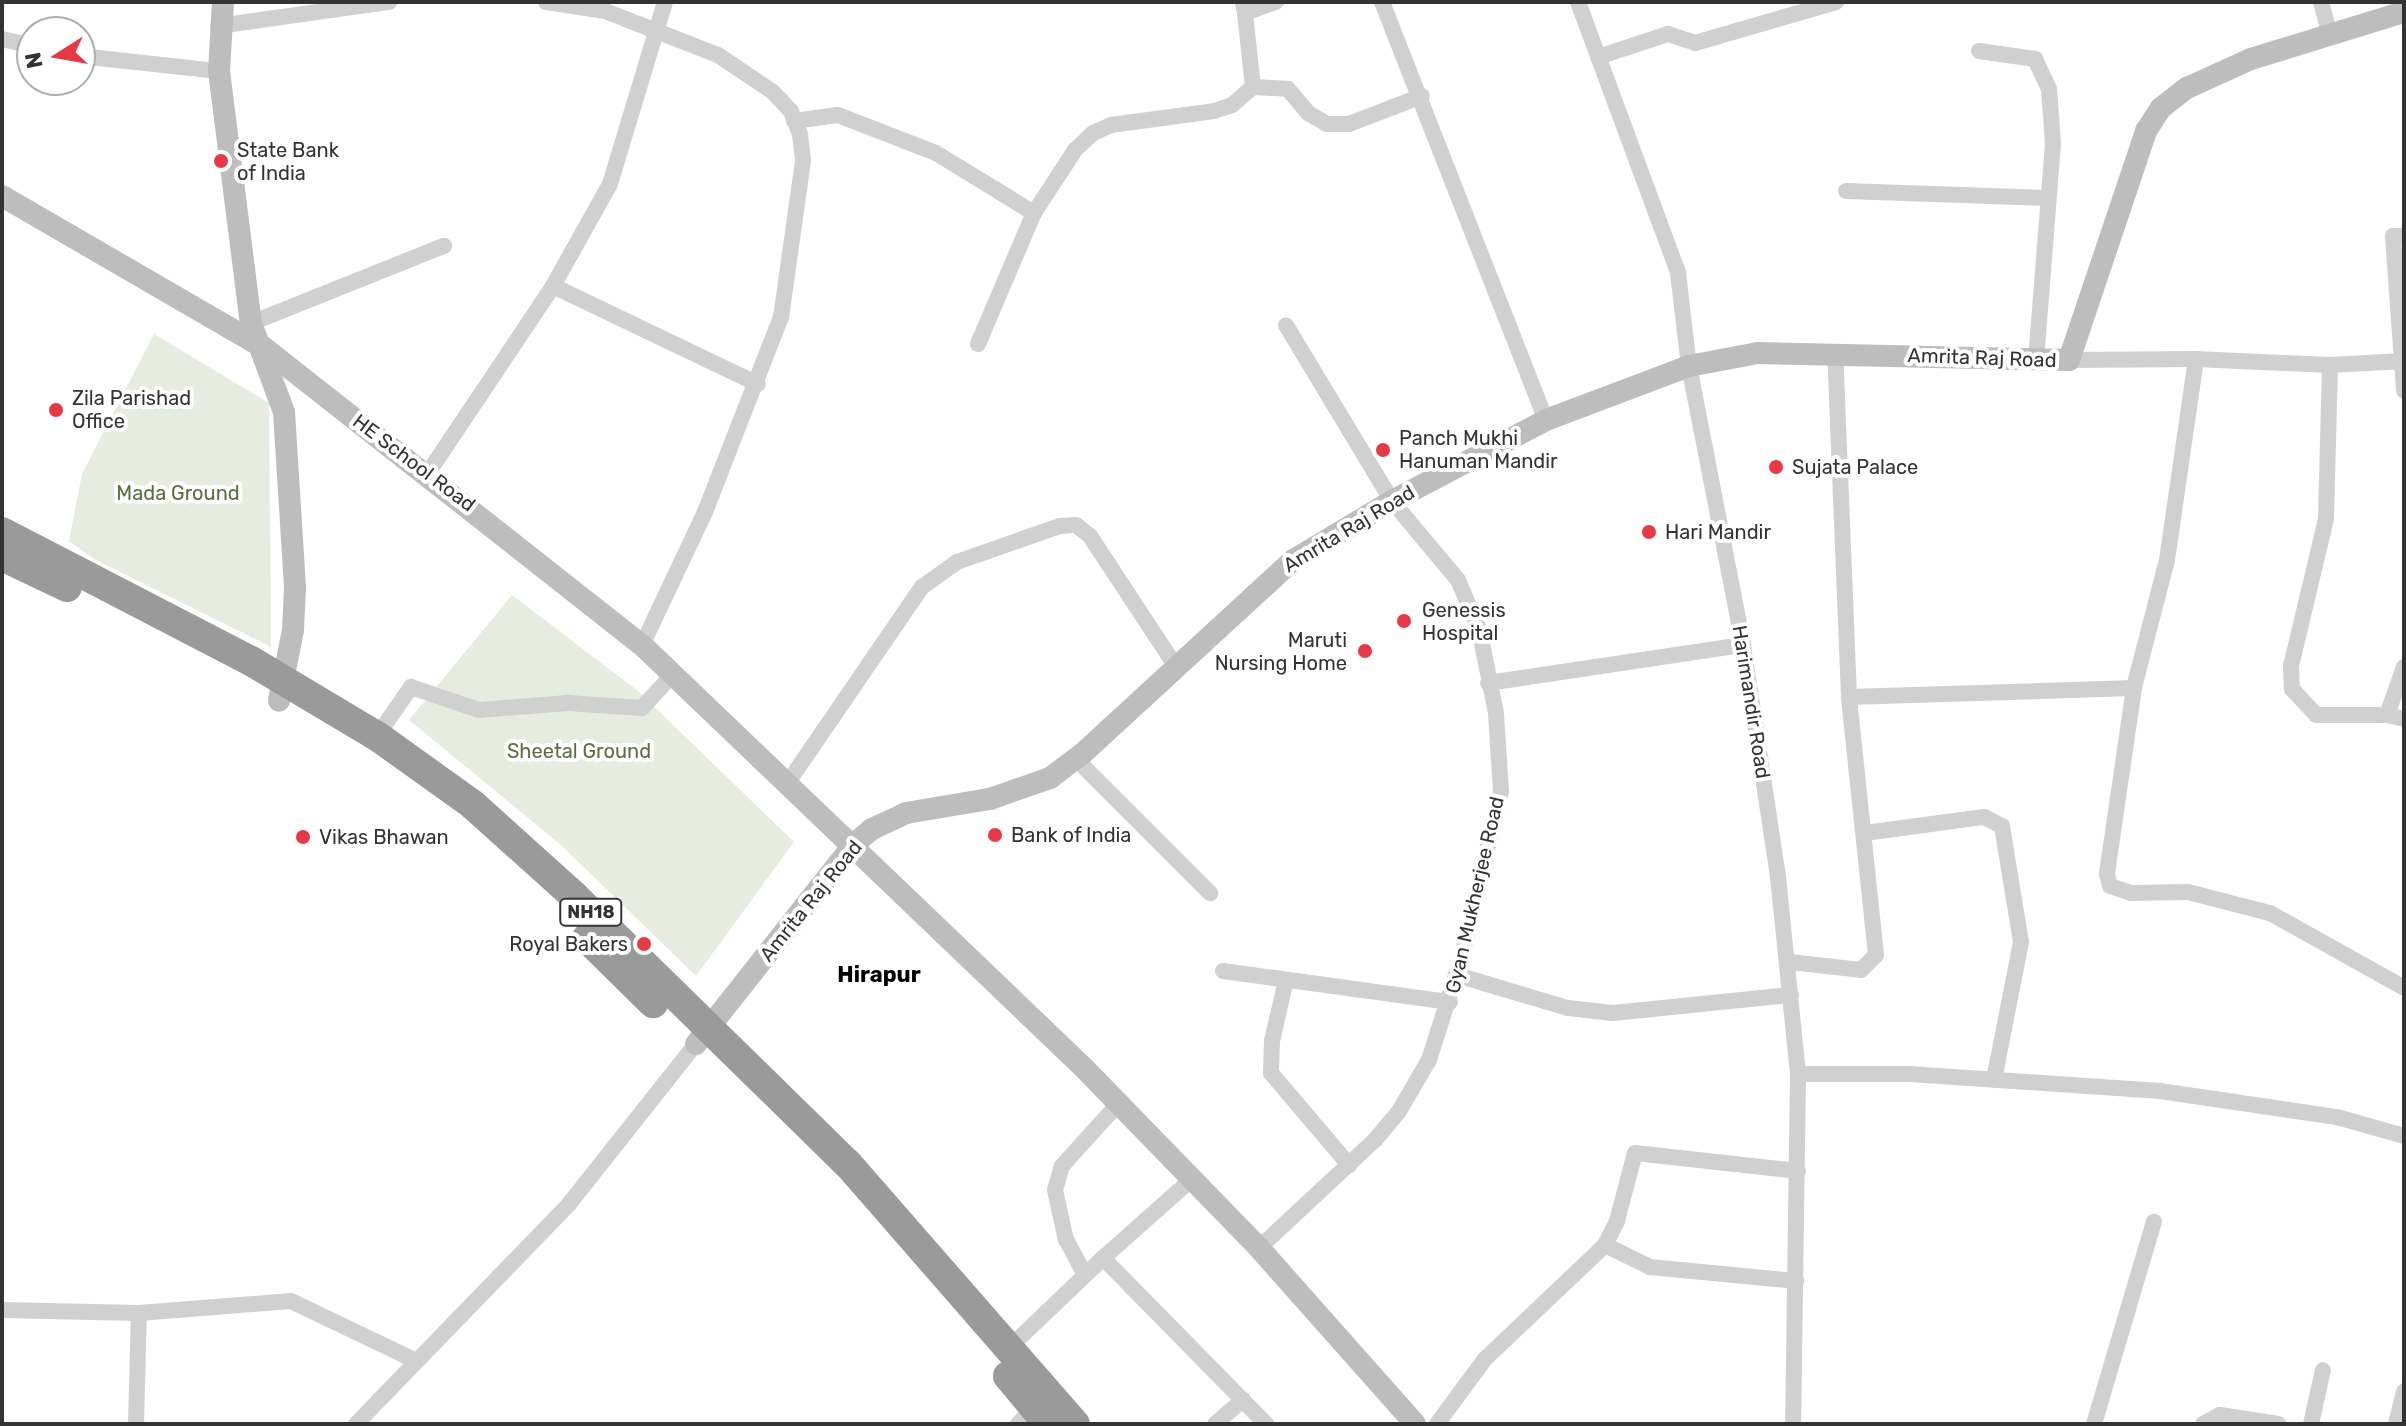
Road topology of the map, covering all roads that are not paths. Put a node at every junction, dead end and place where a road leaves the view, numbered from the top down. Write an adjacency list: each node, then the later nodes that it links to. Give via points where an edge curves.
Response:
1 (223, 2): 12 (street)
2 (389, 2): 12 (street)
3 (546, 2): 13 (street, via 605,11)
4 (665, 2): 13 (street)
5 (1276, 2): 10 (street)
6 (1382, 2): 20 (street)
7 (1578, 2): 16 (street, Harimandir Road)
8 (1836, 2): 16 (street, via 1695,43 1668,34)
9 (2321, 2): 14 (street)
10 (1244, 8): 19 (street)
11 (2404, 12): 14 (street)
12 (218, 26): 18 (street)
13 (660, 29): 21 (street, via 718,55 773,92); 28 (street, via 610,184)
14 (2330, 35): 35 (street, via 2230,67 2161,108 2146,131)
15 (1979, 51): 24 (street, via 2035,59 2049,89 2053,144)
16 (1598, 57): 39 (street, Harimandir Road, via 1678,273)
17 (96, 58): 18 (street)
18 (219, 71): 29 (street)
19 (1253, 87): 20 (street, via 1288,89 1308,113 1327,124 1349,124); 25 (street, via 1232,105 1214,111 1111,125 1093,133 1075,150)
20 (1422, 96): 42 (street)
21 (794, 121): 25 (street, via 838,115 936,153); 40 (street, via 803,161 787,295)
22 (1846, 191): 24 (street)
23 (2, 196): 32 (street, HE School Road)
24 (2048, 198): 36 (street)
25 (1034, 213): 31 (street)
26 (2404, 236): 37 (street, via 2393,236)
27 (444, 246): 29 (street)
28 (553, 286): 40 (street); 43 (street)
29 (251, 323): 32 (street)
30 (1286, 325): 44 (street, Gyan Mukherjee Road)
31 (978, 344)
32 (263, 347): 43 (street, HE School Road); 54 (street, via 284,412 289,473 295,588)
33 (1835, 352): 36 (street, Amrita Raj Road); 39 (street, Amrita Raj Road, via 1758,353); 55 (street)
34 (2196, 359): 35 (street); 38 (street); 53 (street, via 2167,560)
35 (2069, 360): 36 (street, Amrita Raj Road)
36 (2036, 361)
37 (2401, 361): 38 (street); 41 (street)
38 (2330, 365): 56 (street, via 2326,519 2291,666 2292,689 2316,715)
39 (1689, 366): 42 (street, Amrita Raj Road); 48 (street, Harimandir Road)
40 (758, 384): 47 (street)
41 (2404, 391)
42 (1546, 420): 44 (street, Amrita Raj Road)
43 (428, 473): 47 (street, HE School Road)
44 (1392, 501): 49 (street, Amrita Raj Road, via 1292,561); 52 (street, Gyan Mukherjee Road, via 1458,580 1479,629)
45 (2, 532): 54 (highway, NH18)
46 (2, 556): 54 (highway, NH18)
47 (642, 645): 51 (street, HE School Road)
48 (1743, 645): 52 (street); 64 (street, Harimandir Road)
49 (1176, 667): 59 (street, Amrita Raj Road); 60 (street, via 1090,536 1076,525 1060,526 957,562 922,587)
50 (2404, 667): 56 (street)
51 (673, 674): 58 (street, via 642,708 568,703 479,710 411,687); 60 (street, HE School Road)
52 (1488, 683): 66 (street, Gyan Mukherjee Road, via 1501,791)
53 (2134, 688): 55 (street); 68 (street, via 2107,874 2110,886 2131,893 2188,892 2270,913)
54 (282, 691): 58 (highway, NH18); 71 (highway, NH18, via 481,837)
55 (1849, 697): 61 (street)
56 (2387, 715): 57 (street)
57 (2404, 719)
58 (377, 736): 71 (highway, NH18, via 511,838)
59 (1076, 759): 62 (street, Amrita Raj Road, via 1050,778 1010,793 898,815); 63 (street)
60 (789, 781): 62 (street, HE School Road)
61 (1865, 833): 64 (street, via 1876,955 1871,965 1846,971); 73 (street, via 1984,817 2002,826 2021,942)
62 (854, 844): 71 (street, Amrita Raj Road); 74 (street, HE School Road)
63 (1210, 893)
64 (1790, 962): 69 (street, Harimandir Road)
65 (1223, 971): 67 (street)
66 (1457, 975): 69 (street, via 1568,1008 1613,1013); 70 (street, Gyan Mukherjee Road)
67 (1286, 980): 70 (street); 76 (street, via 1272,1041 1271,1073)
68 (2404, 988)
69 (1791, 995): 72 (street, Harimandir Road)
70 (1450, 1002): 76 (street, Gyan Mukherjee Road, via 1429,1060 1406,1100)
71 (702, 1036): 87 (highway, NH18, via 848,1164); 88 (street, via 569,1204); 92 (highway, NH18, via 858,1203)
72 (1798, 1074): 73 (street); 77 (street, Harimandir Road)
73 (1994, 1079): 75 (street, via 2175,1093 2337,1117)
74 (1119, 1103): 78 (street, HE School Road); 83 (street, via 1062,1166 1055,1190 1066,1240)
75 (2404, 1136)
76 (1349, 1165): 81 (street, Gyan Mukherjee Road)
77 (1798, 1171): 80 (street, via 1635,1153); 84 (street, Harimandir Road)
78 (1193, 1178): 81 (street, HE School Road); 82 (street)
79 (2154, 1222): 101 (street)
80 (1605, 1245): 84 (street, via 1650,1267); 99 (street, via 1485,1359)
81 (1259, 1248): 98 (street, HE School Road)
82 (1103, 1258): 83 (street); 91 (street)
83 (1085, 1275): 87 (street)
84 (1796, 1281): 100 (street, Harimandir Road)
85 (2, 1310): 86 (street)
86 (139, 1313): 88 (street, via 291,1301); 93 (street)
87 (1010, 1347): 92 (highway, NH18)
88 (416, 1361): 94 (street)
89 (2323, 1370): 104 (street)
90 (2404, 1391): 105 (street)
91 (1243, 1400): 96 (street); 97 (street)
92 (1037, 1412): 95 (highway, NH18)
93 (136, 1424)
94 (356, 1424)
95 (1075, 1424)
96 (1215, 1424)
97 (1266, 1424)
98 (1415, 1424)
99 (1437, 1424)
100 (1793, 1424)
101 (2094, 1424)
102 (2203, 1424): 103 (street, via 2220,1415)
103 (2278, 1424)
104 (2311, 1424)
105 (2396, 1424)

